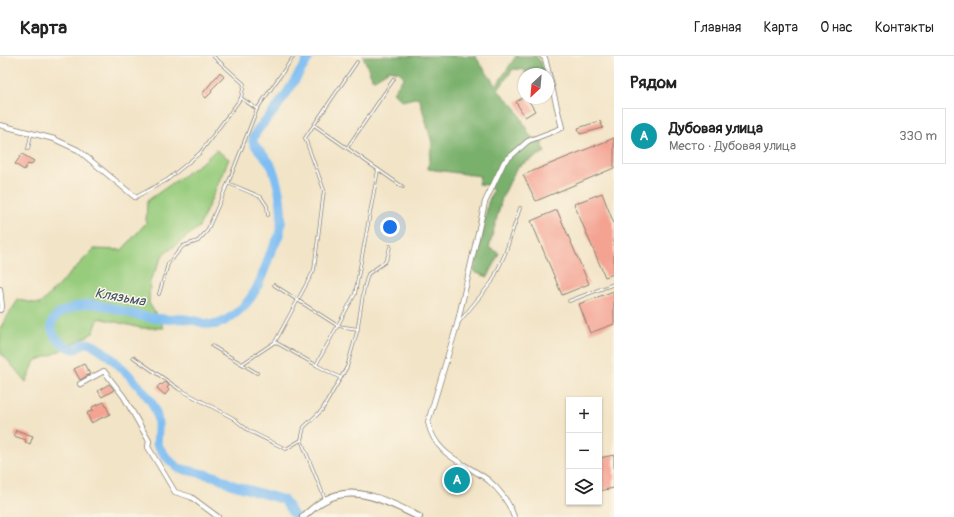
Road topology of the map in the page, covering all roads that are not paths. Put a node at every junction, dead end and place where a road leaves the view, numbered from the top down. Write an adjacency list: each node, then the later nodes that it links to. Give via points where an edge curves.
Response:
1 (213, 56): 6 (lane, via 244,84)
2 (294, 56): 7 (lane)
3 (542, 56): 27 (street, via 545,58 562,128 528,141 504,162 485,202)
4 (357, 62): 8 (lane)
5 (394, 80): 11 (lane)
6 (241, 98): 7 (lane); 16 (lane, via 200,153 167,180)
7 (257, 109): 14 (lane)
8 (314, 125): 11 (lane); 24 (lane, via 305,138 324,190 314,270)
9 (0, 126): 10 (street)
10 (31, 135): 12 (lane); 16 (street, via 54,139 78,150)
11 (346, 148): 13 (lane)
12 (28, 149)
13 (378, 170): 15 (lane); 28 (lane, via 355,294)
14 (228, 183): 18 (lane, via 261,196 267,206); 23 (lane, via 207,231 198,241 183,246 168,264)
15 (403, 187)
16 (135, 197)
17 (520, 208): 27 (lane, via 505,254 492,282)
18 (268, 215)
19 (390, 246): 29 (lane, via 385,262 368,274)
20 (614, 284): 25 (lane)
21 (274, 285): 24 (lane)
22 (0, 288): 26 (street)
23 (159, 294)
24 (297, 301): 28 (lane); 30 (lane)
25 (569, 301)
26 (0, 310)
27 (457, 325): 43 (street, via 429,416 429,428 438,445 459,463 486,479 502,494)
28 (338, 326): 29 (lane); 34 (lane)
29 (358, 329): 36 (lane, via 347,367)
30 (275, 342): 33 (lane); 34 (lane)
31 (212, 346): 33 (lane)
32 (133, 357): 38 (lane, via 179,389 233,418 267,441 286,449)
33 (242, 364): 35 (lane)
34 (316, 365): 36 (lane)
35 (257, 373)
36 (341, 378): 38 (lane, via 322,410 304,427)
37 (80, 384): 41 (street, via 104,371 124,397 149,441 148,447 175,492 191,497)
38 (301, 440): 39 (lane)
39 (325, 500): 40 (street); 42 (street, via 339,495 368,495 386,500)
40 (304, 516)
41 (218, 517)
42 (419, 517)
43 (514, 517)

